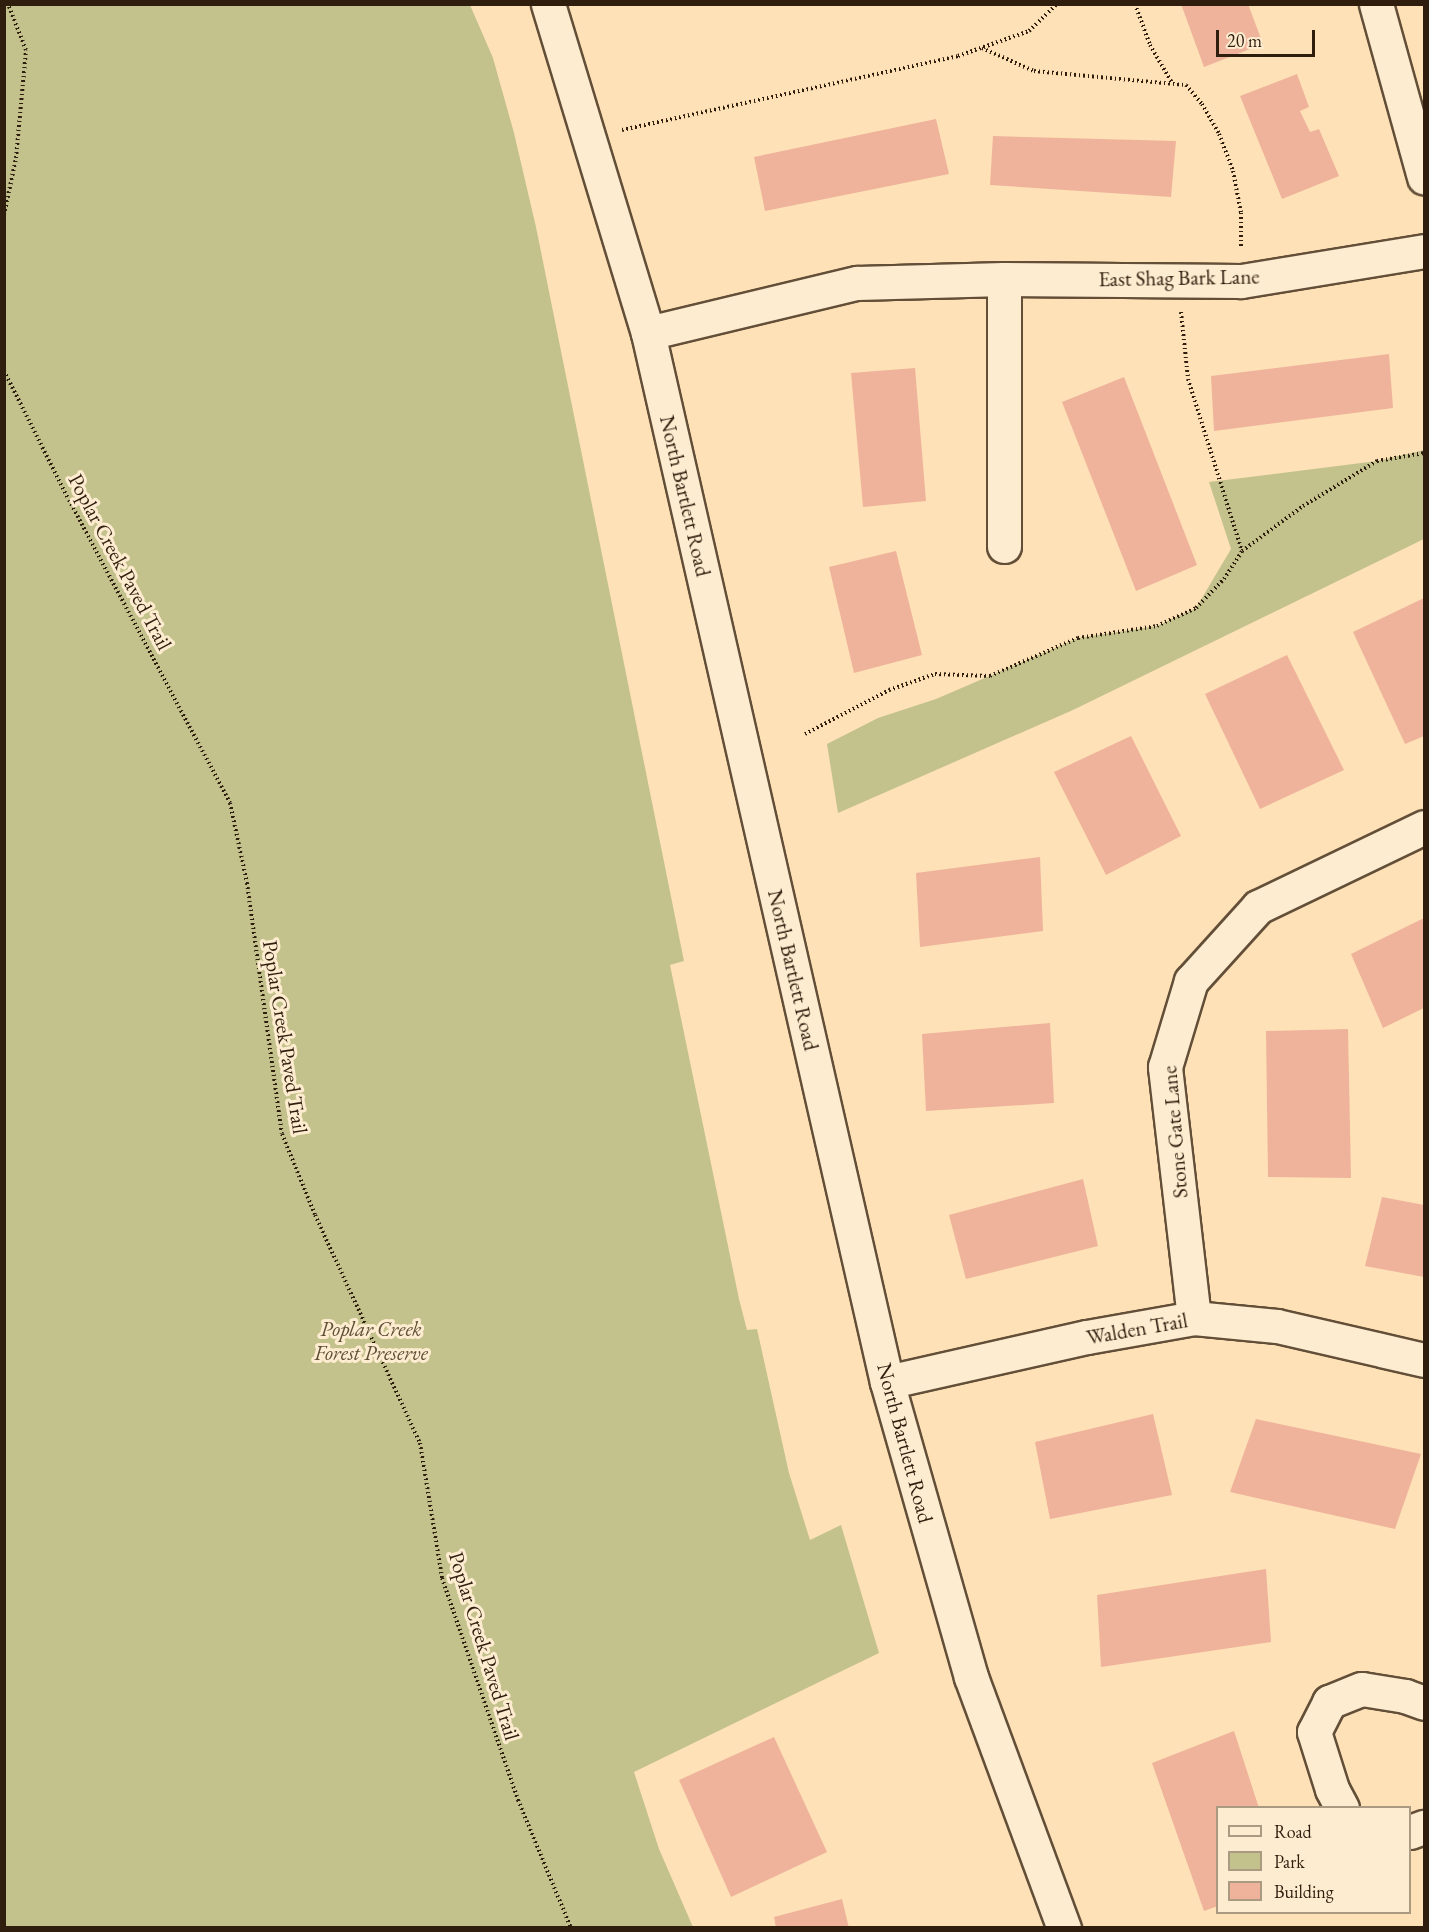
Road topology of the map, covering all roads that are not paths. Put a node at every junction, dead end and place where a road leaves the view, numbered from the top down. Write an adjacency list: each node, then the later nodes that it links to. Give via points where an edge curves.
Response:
1 (548, 4): 6 (street, North Bartlett Road)
2 (1376, 4): 3 (street)
3 (1425, 177)
4 (1425, 251): 5 (street, East Shag Bark Lane, via 1241,281)
5 (1004, 279): 6 (street, East Shag Bark Lane, via 857,283); 7 (street)
6 (648, 333): 11 (street, North Bartlett Road)
7 (1004, 546)
8 (1425, 827): 9 (street, Stone Gate Lane, via 1258,908 1191,981 1165,1067)
9 (1194, 1318): 10 (street, Walden Trail, via 1277,1326); 11 (street, Walden Trail, via 1087,1336)
10 (1425, 1360)
11 (886, 1382): 14 (street, North Bartlett Road, via 971,1677)
12 (1425, 1703): 13 (street, via 1362,1689 1329,1702 1314,1732)
13 (1341, 1806)
14 (1064, 1928)

